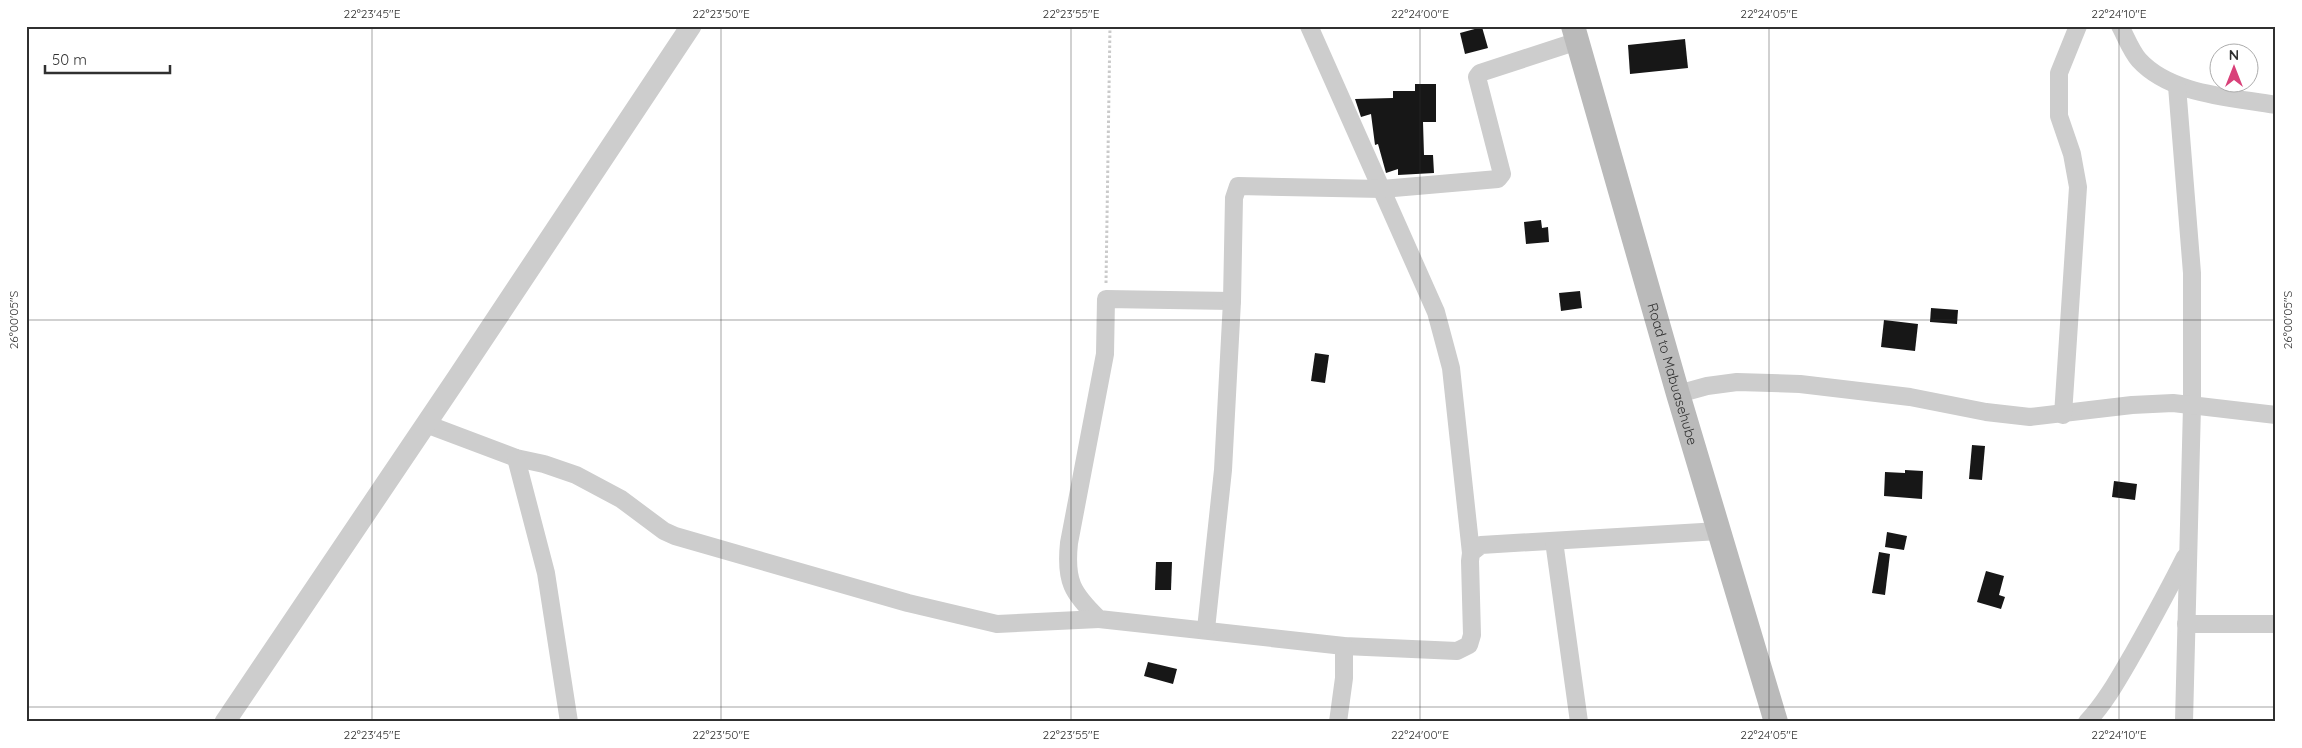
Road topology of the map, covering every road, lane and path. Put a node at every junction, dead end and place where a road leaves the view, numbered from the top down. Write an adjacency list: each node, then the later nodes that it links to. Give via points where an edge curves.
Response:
1 (691, 26): 16 (street)
2 (1110, 26): 10 (path)
3 (1309, 26): 9 (street)
4 (2078, 26): 14 (street, via 2059,73 2060,116 2078,187)
5 (2120, 26): 7 (street, via 2138,59 2158,76)
6 (1575, 34): 9 (street, via 1480,73 1478,77 1502,174 1498,179); 12 (main road, Road to Mabuasehube)
7 (2178, 86): 8 (street); 13 (street, via 2192,273)
8 (2276, 105)
9 (1382, 188): 11 (street, via 1238,186 1234,198); 21 (street, via 1436,312 1448,359)
10 (1106, 299): 11 (street); 22 (street, via 1106,354 1069,543 1067,569 1075,592)
11 (1232, 301): 25 (street, via 1223,470)
12 (1678, 394): 14 (street, via 1737,382 1800,384 1910,397 1986,412 2030,417); 18 (main road, Road to Mabuasehube)
13 (2192, 406): 14 (street, via 2173,403 2132,405); 15 (street); 20 (street)
14 (2063, 414)
15 (2276, 415)
16 (426, 424): 17 (street); 27 (street)
17 (516, 458): 22 (street, via 568,472 600,487 669,534 908,603 997,624); 28 (street, via 546,573)
18 (1719, 532): 19 (street); 31 (main road, Road to Mabuasehube)
19 (1554, 541): 21 (street, via 1487,544); 30 (street)
20 (2188, 551): 23 (street); 32 (street, via 2124,669)
21 (1471, 553): 26 (street, via 1472,635 1464,649 1446,652)
22 (1099, 619): 25 (street)
23 (2186, 624): 24 (street); 33 (street)
24 (2276, 624)
25 (1206, 629): 26 (street)
26 (1344, 646): 29 (street, via 1344,678)
27 (225, 722)
28 (569, 722)
29 (1338, 722)
30 (1579, 722)
31 (1776, 722)
32 (2087, 722)
33 (2184, 722)

